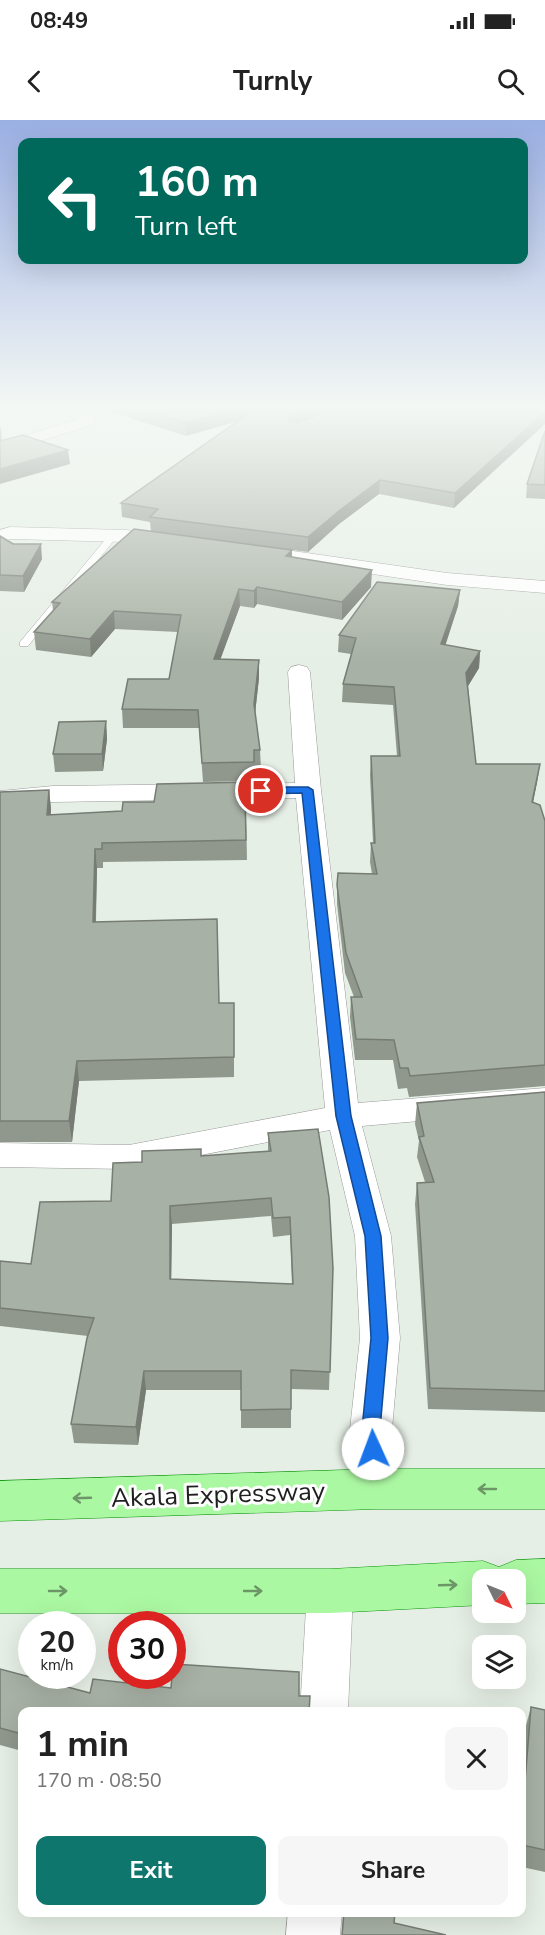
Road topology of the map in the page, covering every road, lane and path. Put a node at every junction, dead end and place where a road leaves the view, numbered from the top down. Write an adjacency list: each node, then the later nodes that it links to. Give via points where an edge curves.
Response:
1 (3, 532): 2 (street)
2 (113, 536): 3 (street); 6 (lane)
3 (192, 543)
4 (238, 549): 5 (street, via 447,579)
5 (545, 586)
6 (24, 644)
7 (299, 672): 8 (street)
8 (308, 790): 9 (street, via 53,794); 11 (street)
9 (0, 799)
10 (545, 1100): 11 (street)
11 (343, 1116): 12 (street, via 129,1157); 13 (street, via 373,1236 380,1338 371,1429)
12 (0, 1155)
13 (376, 1489): 14 (main road, Akala Expressway, one-way to 13); 15 (main road, Akala Expressway, one-way to 15)
14 (545, 1489)
15 (0, 1501)
16 (545, 1581): 17 (main road)
17 (526, 1582)
18 (472, 1584): 20 (main road, one-way to 18)
19 (0, 1591): 20 (main road, one-way to 20)
20 (330, 1591): 21 (street)
21 (324, 1707)
22 (315, 1917): 23 (street)
23 (314, 1935)

